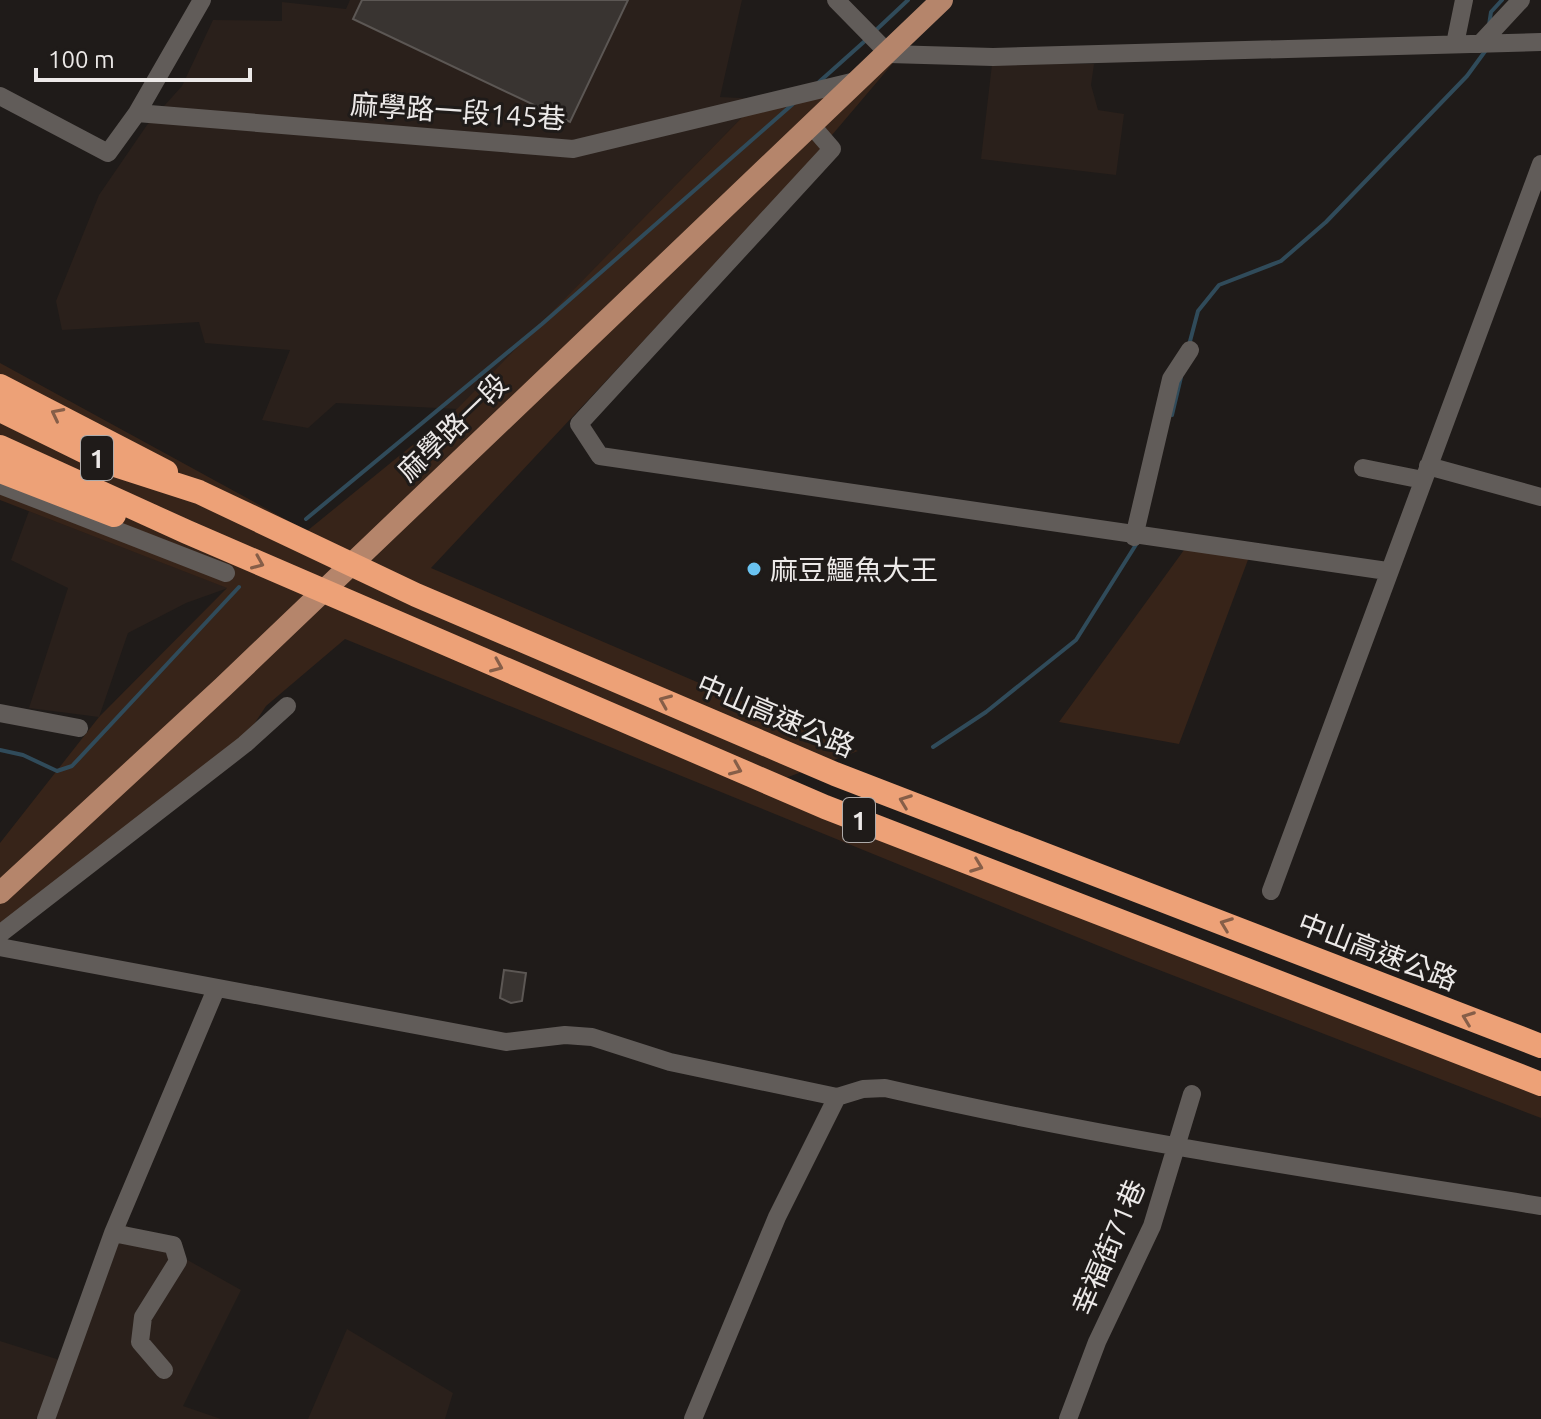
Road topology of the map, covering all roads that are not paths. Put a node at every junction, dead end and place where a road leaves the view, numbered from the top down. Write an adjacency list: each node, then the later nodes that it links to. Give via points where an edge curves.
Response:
1 (202, 0): 12 (street)
2 (836, 0): 9 (street)
3 (942, 0): 9 (main road, 麻學路一段)
4 (1464, 0): 7 (street)
5 (1521, 0): 8 (street)
6 (1541, 42): 8 (street)
7 (1455, 44): 8 (street); 9 (street, via 993,57)
8 (1480, 44)
9 (889, 54): 10 (main road, 麻學路一段)
10 (862, 80): 12 (street, 麻學路一段145巷, via 573,149); 13 (main road, 麻學路一段)
11 (0, 96): 12 (street, via 108,153)
12 (137, 113)
13 (813, 127): 26 (street, via 832,149 579,424 600,456); 33 (main road, 麻學路一段)
14 (1541, 164): 21 (street)
15 (1190, 350): 26 (street, via 1171,379)
16 (0, 386): 23 (highway, one-way to 16, via 144,458)
17 (0, 410): 23 (highway, 中山高速公路 / 1, via 106,462)
18 (0, 447): 25 (highway, 1)
19 (1363, 468): 21 (street)
20 (0, 471): 25 (highway, via 119,517)
21 (1425, 473): 24 (street); 27 (street)
22 (0, 485): 28 (street)
23 (199, 492): 37 (highway, 中山高速公路 / 1, one-way to 23, via 835,774 416,595)
24 (1541, 497)
25 (187, 532): 38 (highway, 1, one-way to 38, via 825,807)
26 (1134, 537): 27 (street)
27 (1387, 571): 32 (street)
28 (226, 573)
29 (287, 706): 34 (street)
30 (0, 713): 31 (street)
31 (79, 728)
32 (1271, 891)
33 (0, 893)
34 (0, 934)
35 (0, 947): 36 (street)
36 (216, 989): 40 (street, via 506,1042 592,1037 670,1062); 43 (street)
37 (1541, 1046)
38 (1541, 1084)
39 (1192, 1094): 41 (street, 幸福街71巷)
40 (837, 1097): 41 (street, via 885,1088); 46 (street, via 777,1217)
41 (1177, 1148): 42 (street); 47 (street, 幸福街71巷, via 1152,1226 1097,1342)
42 (1541, 1206)
43 (113, 1233): 44 (street, via 173,1245 178,1254 143,1317 140,1342); 45 (street)
44 (164, 1370)
45 (46, 1419)
46 (693, 1419)
47 (1068, 1419)

